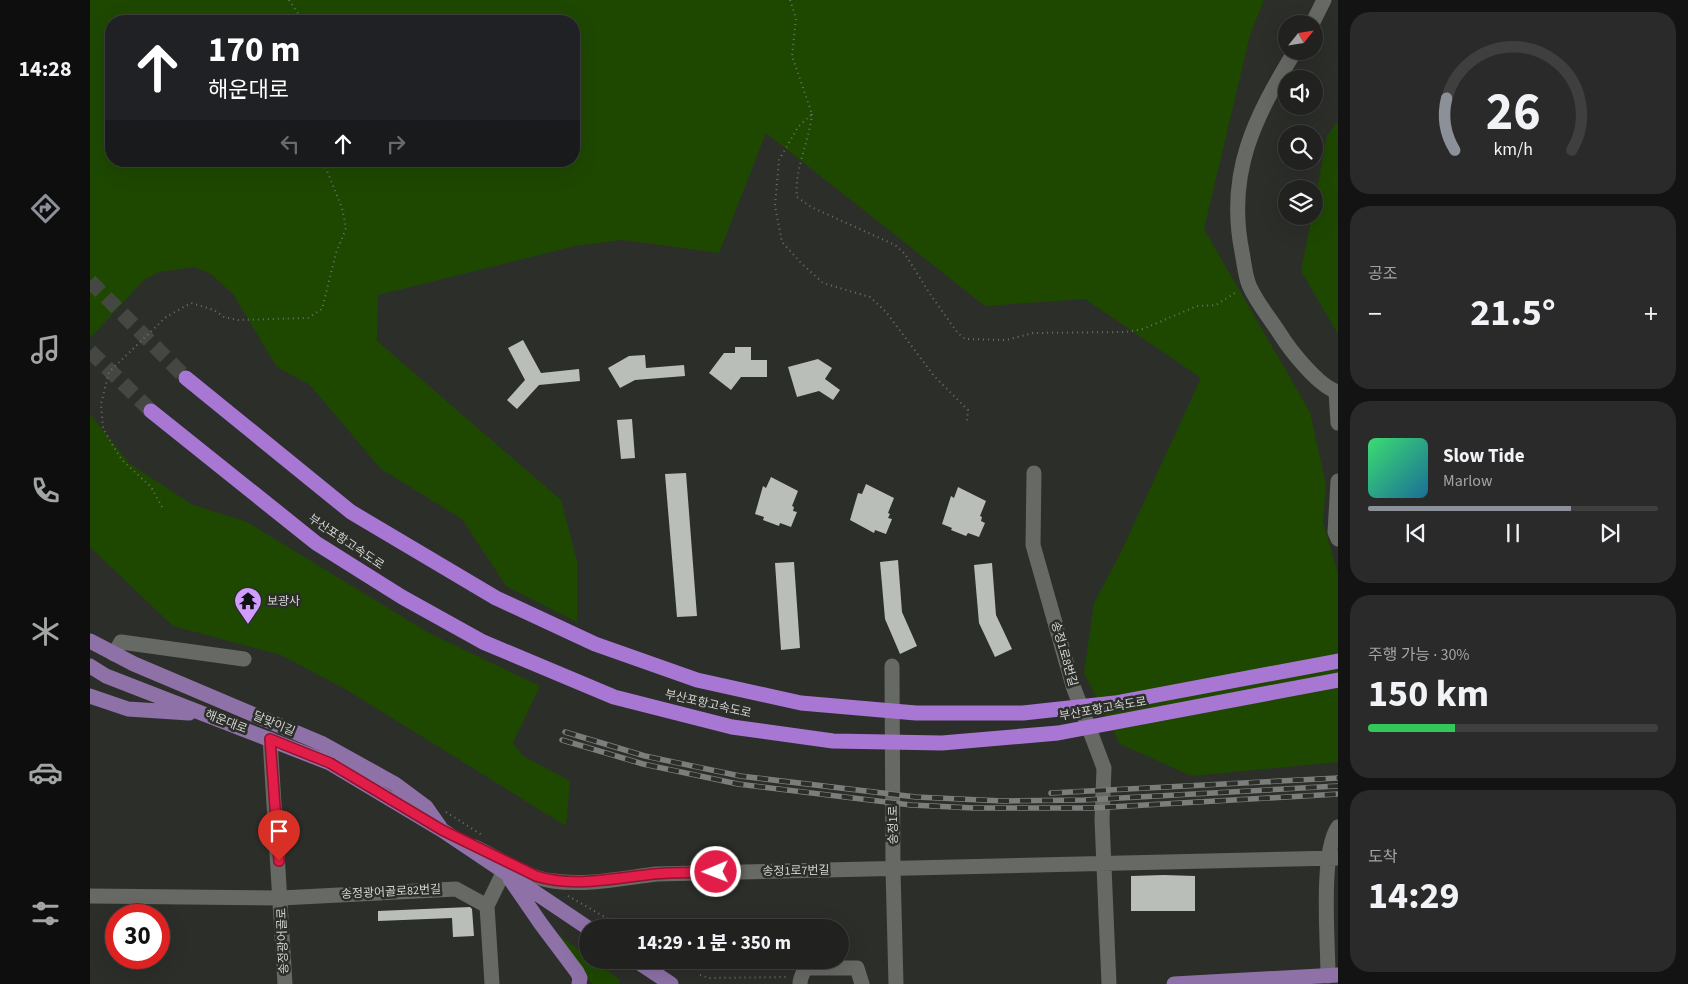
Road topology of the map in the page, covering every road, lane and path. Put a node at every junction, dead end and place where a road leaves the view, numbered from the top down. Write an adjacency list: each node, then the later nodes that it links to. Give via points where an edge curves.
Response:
1 (289, 0): 4 (path)
2 (790, 0): 7 (path, via 796,18 792,56)
3 (1324, 0): 5 (street)
4 (299, 15)
5 (1316, 15)
6 (1289, 60): 9 (street, via 1250,135 1238,177 1238,231)
7 (812, 114): 9 (path, via 796,183 797,197 811,207 895,245 905,254 930,294 965,339 1006,340 1033,333 1143,329 1197,306 1216,304); 13 (path, via 798,127 779,160 775,206 782,242 823,284 870,297 886,312 934,376 968,410)
8 (325, 167): 17 (path, via 342,208 346,228 336,253 322,310 308,318 238,320 191,303 166,317 109,372 101,404 103,428 122,460 142,477)
9 (1249, 285): 11 (street, via 1286,343 1320,381)
10 (186, 378): 22 (highway, 부산포항고속도로, via 351,512 496,598 595,644 697,680 801,703 916,713 1023,713 1115,703)
11 (1337, 392): 14 (street)
12 (151, 411): 25 (highway, 부산포항고속도로, via 316,543 402,598 483,642 614,697 732,727 833,742 942,742 1058,733)
13 (967, 421)
14 (1338, 423)
15 (1034, 473): 32 (street, 송정1로8번길, via 1033,545 1073,686 1104,768)
16 (1338, 482): 18 (street, via 1335,532)
17 (162, 507)
18 (1338, 539)
19 (90, 641): 20 (main road, 달맞이길)
20 (114, 654): 21 (street, via 121,642); 30 (main road, 달맞이길, via 323,744 395,784 426,807)
21 (244, 660)
22 (1338, 661)
23 (90, 666): 27 (main road, 해운대로, via 106,676)
24 (892, 666): 33 (street, 송정1로)
25 (1338, 680)
26 (90, 696): 27 (main road, via 128,710)
27 (204, 714): 28 (main road, 해운대로)
28 (270, 739): 30 (main road, 해운대로, via 330,763); 37 (street)
29 (1338, 827): 31 (street, via 1332,835)
30 (442, 830): 33 (street, 송정1로7번길, via 552,881 596,881 657,874); 34 (main road, 해운대로)
31 (1333, 859): 32 (street); 44 (street)
32 (1104, 863): 33 (street); 51 (street, 송정1로8번길)
33 (893, 869): 50 (street, 송정1로)
34 (505, 872): 38 (street); 40 (main road, 해운대로); 47 (main road, via 577,972)
35 (563, 892): 39 (path)
36 (90, 896): 37 (street, 송정광어골로82번길)
37 (281, 898): 38 (street, 송정광어골로82번길, via 456,889); 45 (street, 송정광어골로)
38 (487, 906): 46 (street)
39 (609, 919)
40 (579, 922)
41 (648, 969): 48 (main road)
42 (802, 970): 43 (path, via 709,978); 49 (street, via 857,968)
43 (700, 976)
44 (1331, 978): 52 (main road)
45 (285, 984)
46 (492, 984)
47 (579, 984)
48 (671, 984)
49 (862, 984)
50 (896, 984)
51 (1109, 984)
52 (1176, 984)

